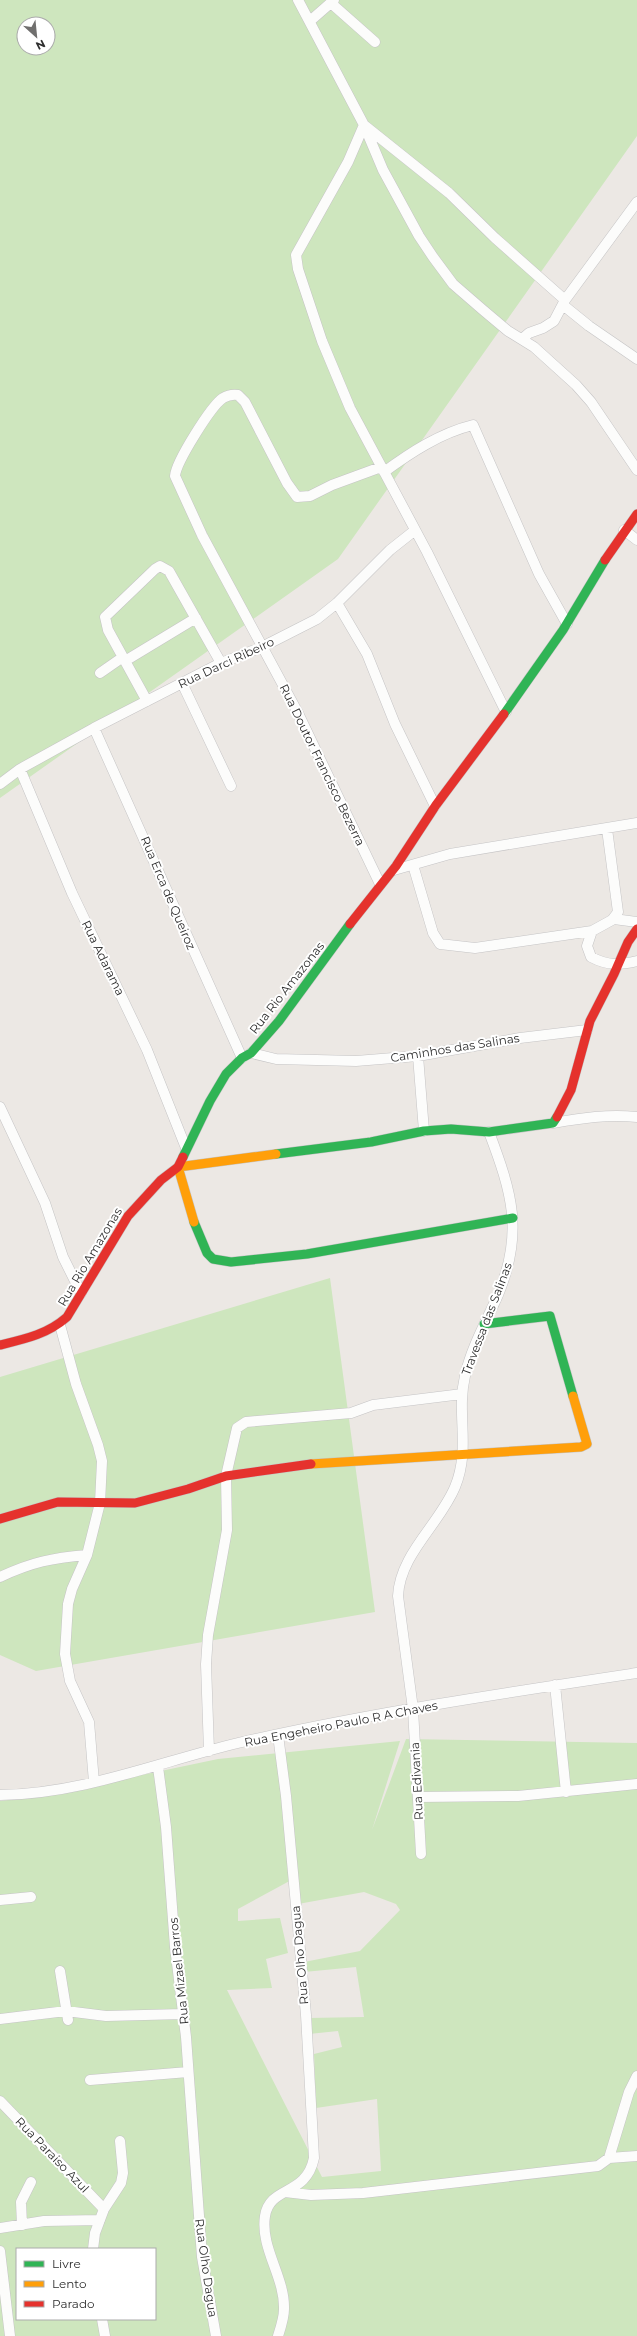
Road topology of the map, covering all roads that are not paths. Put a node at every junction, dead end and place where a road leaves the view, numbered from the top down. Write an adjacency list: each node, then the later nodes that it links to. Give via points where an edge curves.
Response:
1 (298, 0): 3 (street)
2 (333, 2): 3 (street); 4 (street)
3 (310, 21): 5 (street)
4 (375, 42)
5 (364, 125): 7 (street, via 449,193); 8 (street, via 383,170 433,257 453,284 497,323); 10 (street, via 348,162 300,248 296,260 322,341 350,408)
6 (637, 202): 7 (street)
7 (564, 302): 8 (street, via 554,321 529,333); 9 (street, via 589,326)
8 (522, 340): 11 (street, via 548,358 576,385 591,402)
9 (637, 360)
10 (382, 470): 14 (street); 18 (street, via 449,433 472,425 539,574); 19 (street, Rua Doutor Francisco Bezerra, via 332,485 310,496 297,497 287,483 246,402 238,395 230,394 218,402 187,449 176,468 175,476 202,535)
11 (637, 470)
12 (637, 514): 13 (street, Rua Rio Amazonas)
13 (624, 530): 15 (street); 18 (street, Rua Rio Amazonas)
14 (414, 531): 16 (street, Rua Darci Ribeiro, via 390,550); 25 (street)
15 (637, 540)
16 (337, 604): 19 (street, Rua Darci Ribeiro, via 311,622); 30 (street, via 367,654 395,724)
17 (196, 618): 20 (street); 20 (street, via 169,571 160,566 105,617 108,630); 21 (street)
18 (566, 624): 25 (street, Rua Rio Amazonas)
19 (262, 647): 21 (street, Rua Darci Ribeiro); 35 (street, Rua Doutor Francisco Bezerra, via 297,711)
20 (124, 659): 22 (street); 24 (street)
21 (221, 663): 23 (street, Rua Darci Ribeiro)
22 (100, 673)
23 (182, 683): 24 (street, Rua Darci Ribeiro); 29 (street)
24 (148, 701): 26 (street, Rua Darci Ribeiro)
25 (506, 712): 30 (street, Rua Rio Amazonas)
26 (94, 728): 27 (street, Rua Darci Ribeiro); 43 (street, Rua Erca de Queiroz)
27 (20, 769): 28 (street, Rua Darci Ribeiro); 50 (street, Rua Adarama, via 72,893 147,1050)
28 (0, 784)
29 (231, 786)
30 (435, 806): 34 (street, Rua Rio Amazonas)
31 (637, 823): 32 (street)
32 (608, 829): 33 (street, via 503,844 450,854); 36 (street, via 618,912)
33 (413, 865): 34 (street); 39 (street, via 433,933 440,944 476,948)
34 (394, 870): 35 (street, Rua Rio Amazonas)
35 (380, 884): 43 (street, Rua Rio Amazonas, via 279,1022)
36 (614, 919): 37 (street); 39 (street)
37 (637, 922)
38 (637, 929): 41 (street, via 627,941)
39 (592, 931): 41 (street, via 587,946 592,957)
40 (637, 961): 41 (street)
41 (618, 966): 42 (street)
42 (587, 1030): 44 (street, Caminhos das Salinas, via 520,1038); 47 (street, via 573,1090 563,1112)
43 (246, 1056): 44 (street, Caminhos das Salinas, via 321,1061); 50 (street, Rua Rio Amazonas, via 217,1087)
44 (418, 1056): 48 (street)
45 (0, 1107): 53 (street, via 45,1203 63,1257)
46 (637, 1117): 47 (street, via 592,1116)
47 (553, 1123): 49 (street)
48 (424, 1132): 49 (street, via 451,1129); 51 (street, via 371,1142)
49 (489, 1132): 52 (street, Travessa das Salinas, via 512,1199)
50 (186, 1148): 51 (street, Rua Rio Amazonas)
51 (178, 1166): 52 (street, via 197,1230 205,1250 214,1260 229,1262 272,1259); 53 (street, Rua Rio Amazonas, via 150,1191 128,1216)
52 (513, 1218): 54 (street, Travessa das Salinas, via 509,1263)
53 (81, 1293): 55 (street, Rua Rio Amazonas, via 76,1306)
54 (484, 1324): 57 (street, Travessa das Salinas, via 471,1355); 58 (street, via 550,1316 587,1444 581,1447)
55 (60, 1325): 56 (street, Rua Rio Amazonas, via 42,1335); 60 (street, via 102,1462)
56 (0, 1345)
57 (462, 1394): 58 (street, Travessa das Salinas); 59 (street, via 373,1405 351,1413 246,1422 237,1428)
58 (464, 1454): 59 (street, via 299,1465); 66 (street, Travessa das Salinas, via 446,1506 407,1563 399,1582 398,1596)
59 (226, 1476): 60 (street, via 135,1503); 68 (street, via 227,1530 211,1611 206,1664)
60 (100, 1503): 61 (street, via 58,1502); 62 (street)
61 (0, 1519)
62 (88, 1555): 63 (street, via 40,1561); 70 (street, via 68,1604 65,1654 70,1681 89,1722)
63 (0, 1577)
64 (637, 1673): 65 (street, Rua Engeheiro Paulo R A Chaves)
65 (555, 1685): 66 (street, Rua Engeheiro Paulo R A Chaves); 72 (street)
66 (414, 1709): 67 (street, Rua Engeheiro Paulo R A Chaves); 74 (street, Rua Edivania)
67 (278, 1735): 68 (street, Rua Engeheiro Paulo R A Chaves); 92 (street, Rua Olho Dagua, via 287,1803 306,2014 314,2158 305,2180)
68 (209, 1751): 69 (street, Rua Engeheiro Paulo R A Chaves)
69 (158, 1767): 70 (street, Rua Engeheiro Paulo R A Chaves); 79 (street, Rua Mizael Barros)
70 (94, 1782): 73 (street, Rua Engeheiro Paulo R A Chaves, via 42,1792)
71 (637, 1784): 72 (street)
72 (566, 1792): 74 (street, via 484,1797)
73 (0, 1795)
74 (419, 1797): 75 (street, Rua Edivania)
75 (421, 1854)
76 (31, 1897): 77 (street)
77 (0, 1900)
78 (60, 1971): 80 (street)
79 (183, 2014): 80 (street); 82 (street, Rua Mizael Barros)
80 (67, 2015): 81 (street)
81 (0, 2018)
82 (188, 2072): 84 (street); 90 (street, Rua Mizael Barros)
83 (637, 2076): 89 (street, via 628,2092)
84 (90, 2080)
85 (0, 2101): 86 (street, Rua Paraiso Azul)
86 (4, 2111): 93 (street, Rua Paraiso Azul)
87 (120, 2141): 93 (street, via 123,2174 121,2183)
88 (637, 2156): 89 (street)
89 (609, 2158): 92 (street, via 598,2166 585,2169 363,2193 311,2195)
90 (197, 2177): 103 (street, Rua Olho Dagua, via 202,2258)
91 (31, 2182): 95 (street, via 22,2202)
92 (285, 2192): 104 (street, via 275,2197 267,2207 265,2216 267,2243 283,2298 284,2315)
93 (104, 2209): 94 (street)
94 (100, 2220): 95 (street, via 44,2221); 97 (street)
95 (22, 2225): 96 (street)
96 (0, 2228)
97 (93, 2248)
98 (0, 2250): 100 (street)
99 (102, 2320): 102 (street)
100 (4, 2323): 101 (street)
101 (10, 2336)
102 (105, 2336)
103 (216, 2336)
104 (278, 2336)

